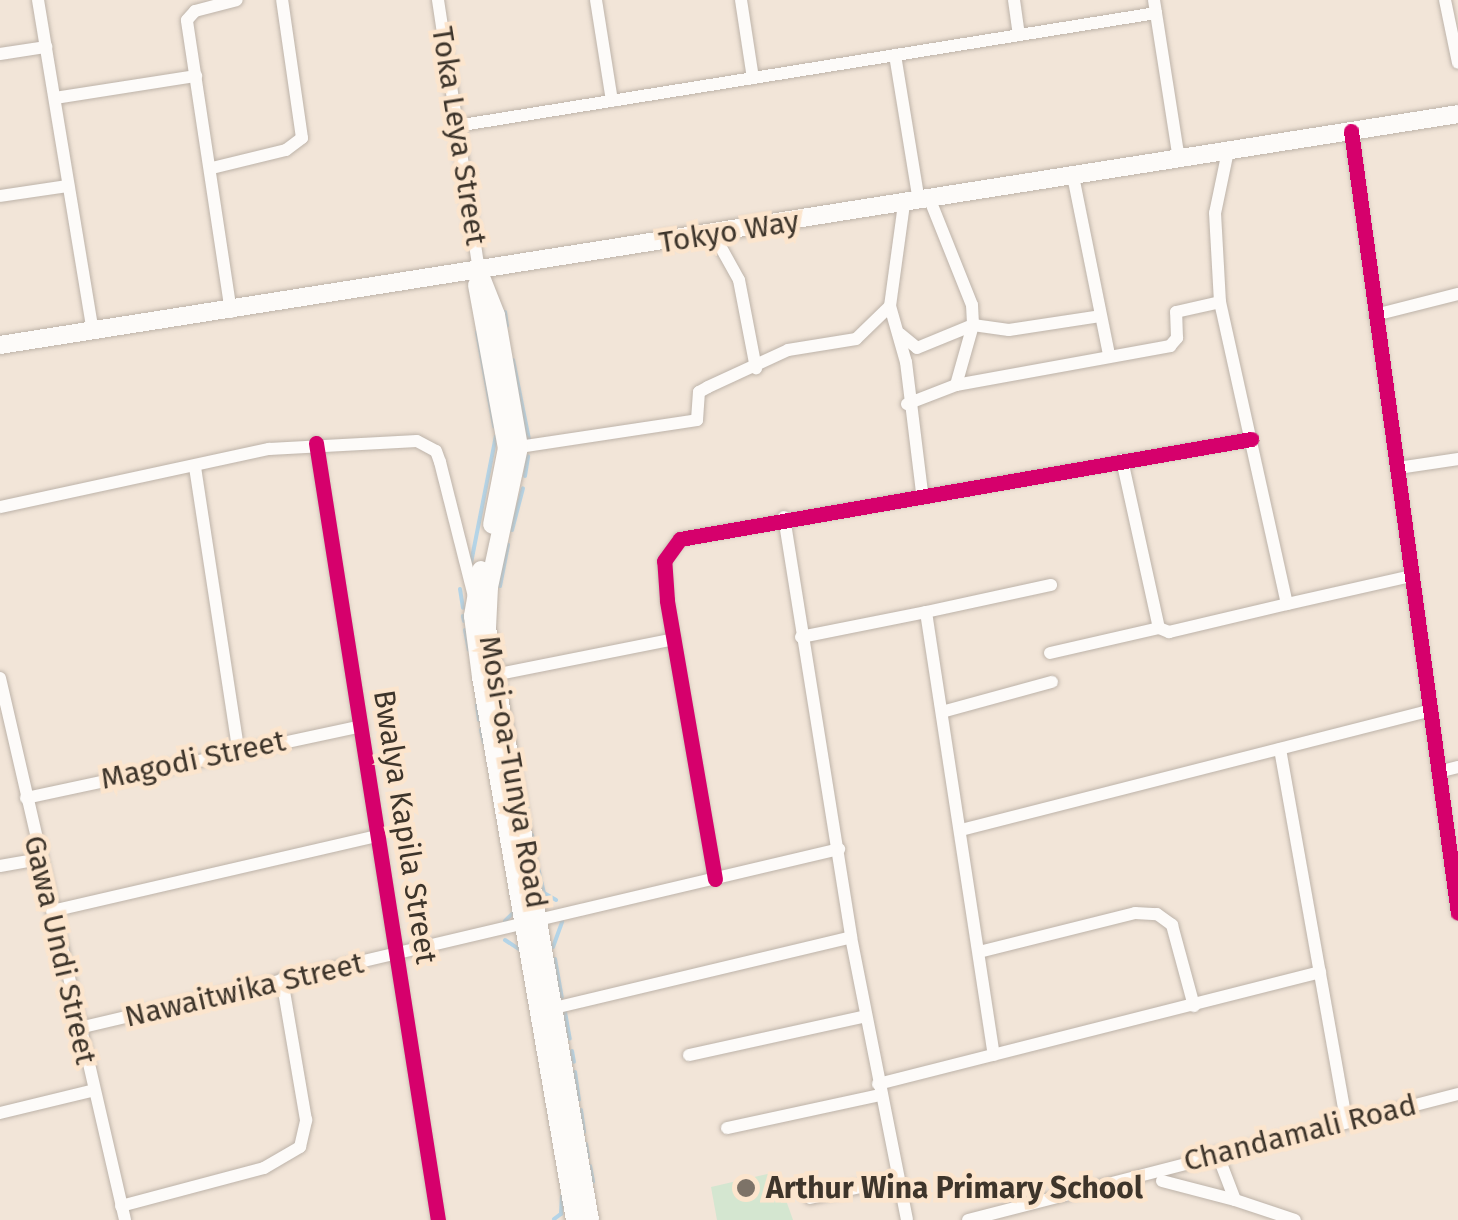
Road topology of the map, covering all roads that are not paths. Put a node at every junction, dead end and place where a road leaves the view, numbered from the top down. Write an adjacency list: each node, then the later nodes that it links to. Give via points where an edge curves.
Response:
1 (38, 0): 11 (street)
2 (238, 0): 15 (street, via 188,15)
3 (282, 0): 24 (street, via 302,138 286,150)
4 (438, 0): 20 (street, Toka Leya Street)
5 (596, 0): 18 (street)
6 (740, 0): 16 (street)
7 (1014, 0): 10 (street)
8 (1445, 0): 14 (street)
9 (1155, 6): 10 (street); 23 (street)
10 (1019, 35): 13 (street)
11 (46, 47): 12 (street); 17 (street)
12 (0, 54)
13 (895, 55): 16 (street); 28 (street)
14 (1458, 63)
15 (196, 76): 17 (street); 24 (street)
16 (753, 78): 18 (street)
17 (55, 98): 26 (street)
18 (612, 101): 20 (street)
19 (1458, 114): 21 (main road, Tokyo Way)
20 (456, 126): 31 (street, Toka Leya Street)
21 (1351, 131): 22 (main road, Tokyo Way); 38 (street)
22 (1228, 151): 23 (main road, Tokyo Way); 34 (street, via 1215,214)
23 (1179, 159): 25 (main road, Tokyo Way)
24 (212, 168): 37 (street)
25 (1072, 176): 28 (main road, Tokyo Way); 39 (street)
26 (68, 186): 27 (street); 42 (street)
27 (0, 196)
28 (918, 202): 29 (main road, Tokyo Way); 35 (street); 40 (street, via 961,271)
29 (714, 235): 30 (main road, Tokyo Way); 45 (street, via 740,280)
30 (514, 266): 31 (main road, Tokyo Way); 36 (main road)
31 (479, 272): 32 (main road, Tokyo Way); 36 (main road, Mosi-oa-Tunya Road)
32 (441, 279): 36 (main road, via 460,283); 37 (main road, Tokyo Way)
33 (1458, 294): 38 (street)
34 (1220, 302): 44 (street, via 1176,312 1176,343); 48 (street)
35 (890, 306): 41 (street); 45 (street, via 856,339 788,350)
36 (488, 311): 50 (main road, Mosi-oa-Tunya Road); 60 (main road, Mosi-oa-Tunya Road, via 507,448)
37 (231, 312): 42 (main road, Tokyo Way)
38 (1376, 315): 54 (street)
39 (1100, 316): 40 (street, via 1008,330); 44 (street)
40 (974, 325): 41 (street, via 917,348); 46 (street)
41 (896, 330): 47 (street)
42 (93, 331): 43 (main road, Tokyo Way)
43 (0, 345)
44 (1109, 356): 46 (street)
45 (756, 368): 50 (street, via 698,392 698,420)
46 (956, 385): 47 (street)
47 (907, 404): 55 (street)
48 (1251, 439): 52 (street); 61 (street)
49 (316, 443): 53 (street); 60 (street, via 338,450 417,442 436,451); 72 (street, Bwalya Kapila Street)
50 (519, 446): 60 (main road, Mosi-oa-Tunya Road)
51 (1458, 459): 54 (street)
52 (1122, 460): 55 (street); 63 (street)
53 (195, 466): 56 (street); 73 (street)
54 (1398, 468): 58 (street)
55 (922, 492): 57 (street)
56 (0, 508)
57 (784, 517): 64 (street); 65 (street, via 694,532 670,548 664,576)
58 (1411, 576): 61 (street); 70 (street)
59 (1051, 585): 62 (street)
60 (480, 603): 67 (main road, Mosi-oa-Tunya Road); 86 (main road, Mosi-oa-Tunya Road, via 480,676)
61 (1287, 604): 63 (street, via 1170,632)
62 (926, 612): 64 (street); 71 (street)
63 (1159, 628): 66 (street)
64 (801, 637): 80 (street)
65 (674, 639): 67 (street); 83 (street)
66 (1050, 652)
67 (494, 674): 86 (main road, Mosi-oa-Tunya Road)
68 (0, 678): 77 (street, Gawa Undi Street)
69 (1052, 682): 71 (street)
70 (1429, 711): 74 (street); 76 (street)
71 (942, 712): 78 (street)
72 (360, 726): 73 (street, Magodi Street); 79 (street, Bwalya Kapila Street)
73 (238, 749): 77 (street, Magodi Street)
74 (1280, 750): 78 (street); 90 (street)
75 (1458, 767): 76 (street)
76 (1438, 772): 85 (street)
77 (26, 798): 81 (street, Gawa Undi Street)
78 (961, 830): 88 (street)
79 (376, 836): 84 (street); 89 (street, Bwalya Kapila Street)
80 (838, 848): 83 (street, Nawaitwika Street); 87 (street)
81 (40, 859): 82 (street); 84 (street, Gawa Undi Street)
82 (0, 866)
83 (715, 878): 86 (street, Nawaitwika Street)
84 (52, 912): 95 (street, Gawa Undi Street)
85 (1458, 913)
86 (533, 922): 89 (street, Nawaitwika Street); 93 (main road, Mosi-oa-Tunya Road); 111 (main road, Mosi-oa-Tunya Road)
87 (852, 937): 93 (street); 94 (street)
88 (979, 952): 92 (street, via 1135,913 1157,914 1172,924); 97 (street)
89 (398, 956): 91 (street, Nawaitwika Street); 110 (street, Bwalya Kapila Street)
90 (1320, 972): 92 (street); 102 (street)
91 (282, 980): 95 (street, Nawaitwika Street); 109 (street, via 306,1120 300,1147 264,1168)
92 (1194, 1006): 97 (street)
93 (554, 1008): 112 (main road, Mosi-oa-Tunya Road)
94 (866, 1016): 96 (street); 99 (street)
95 (79, 1028): 98 (street, Gawa Undi Street)
96 (689, 1055)
97 (994, 1056): 99 (street)
98 (92, 1090): 101 (street); 109 (street, Gawa Undi Street)
99 (879, 1090): 103 (street); 105 (street)
100 (1458, 1094): 102 (street, Chandamali Road)
101 (0, 1113)
102 (1346, 1120): 104 (street, Chandamali Road)
103 (727, 1128)
104 (1217, 1153): 108 (street); 114 (street, Chandamali Road)
105 (898, 1178): 107 (street); 113 (street)
106 (1162, 1182): 108 (street)
107 (810, 1198)
108 (1235, 1200): 115 (street)
109 (123, 1213)
110 (438, 1220)
111 (575, 1220)
112 (590, 1220)
113 (907, 1220)
114 (968, 1220)
115 (1295, 1220)

